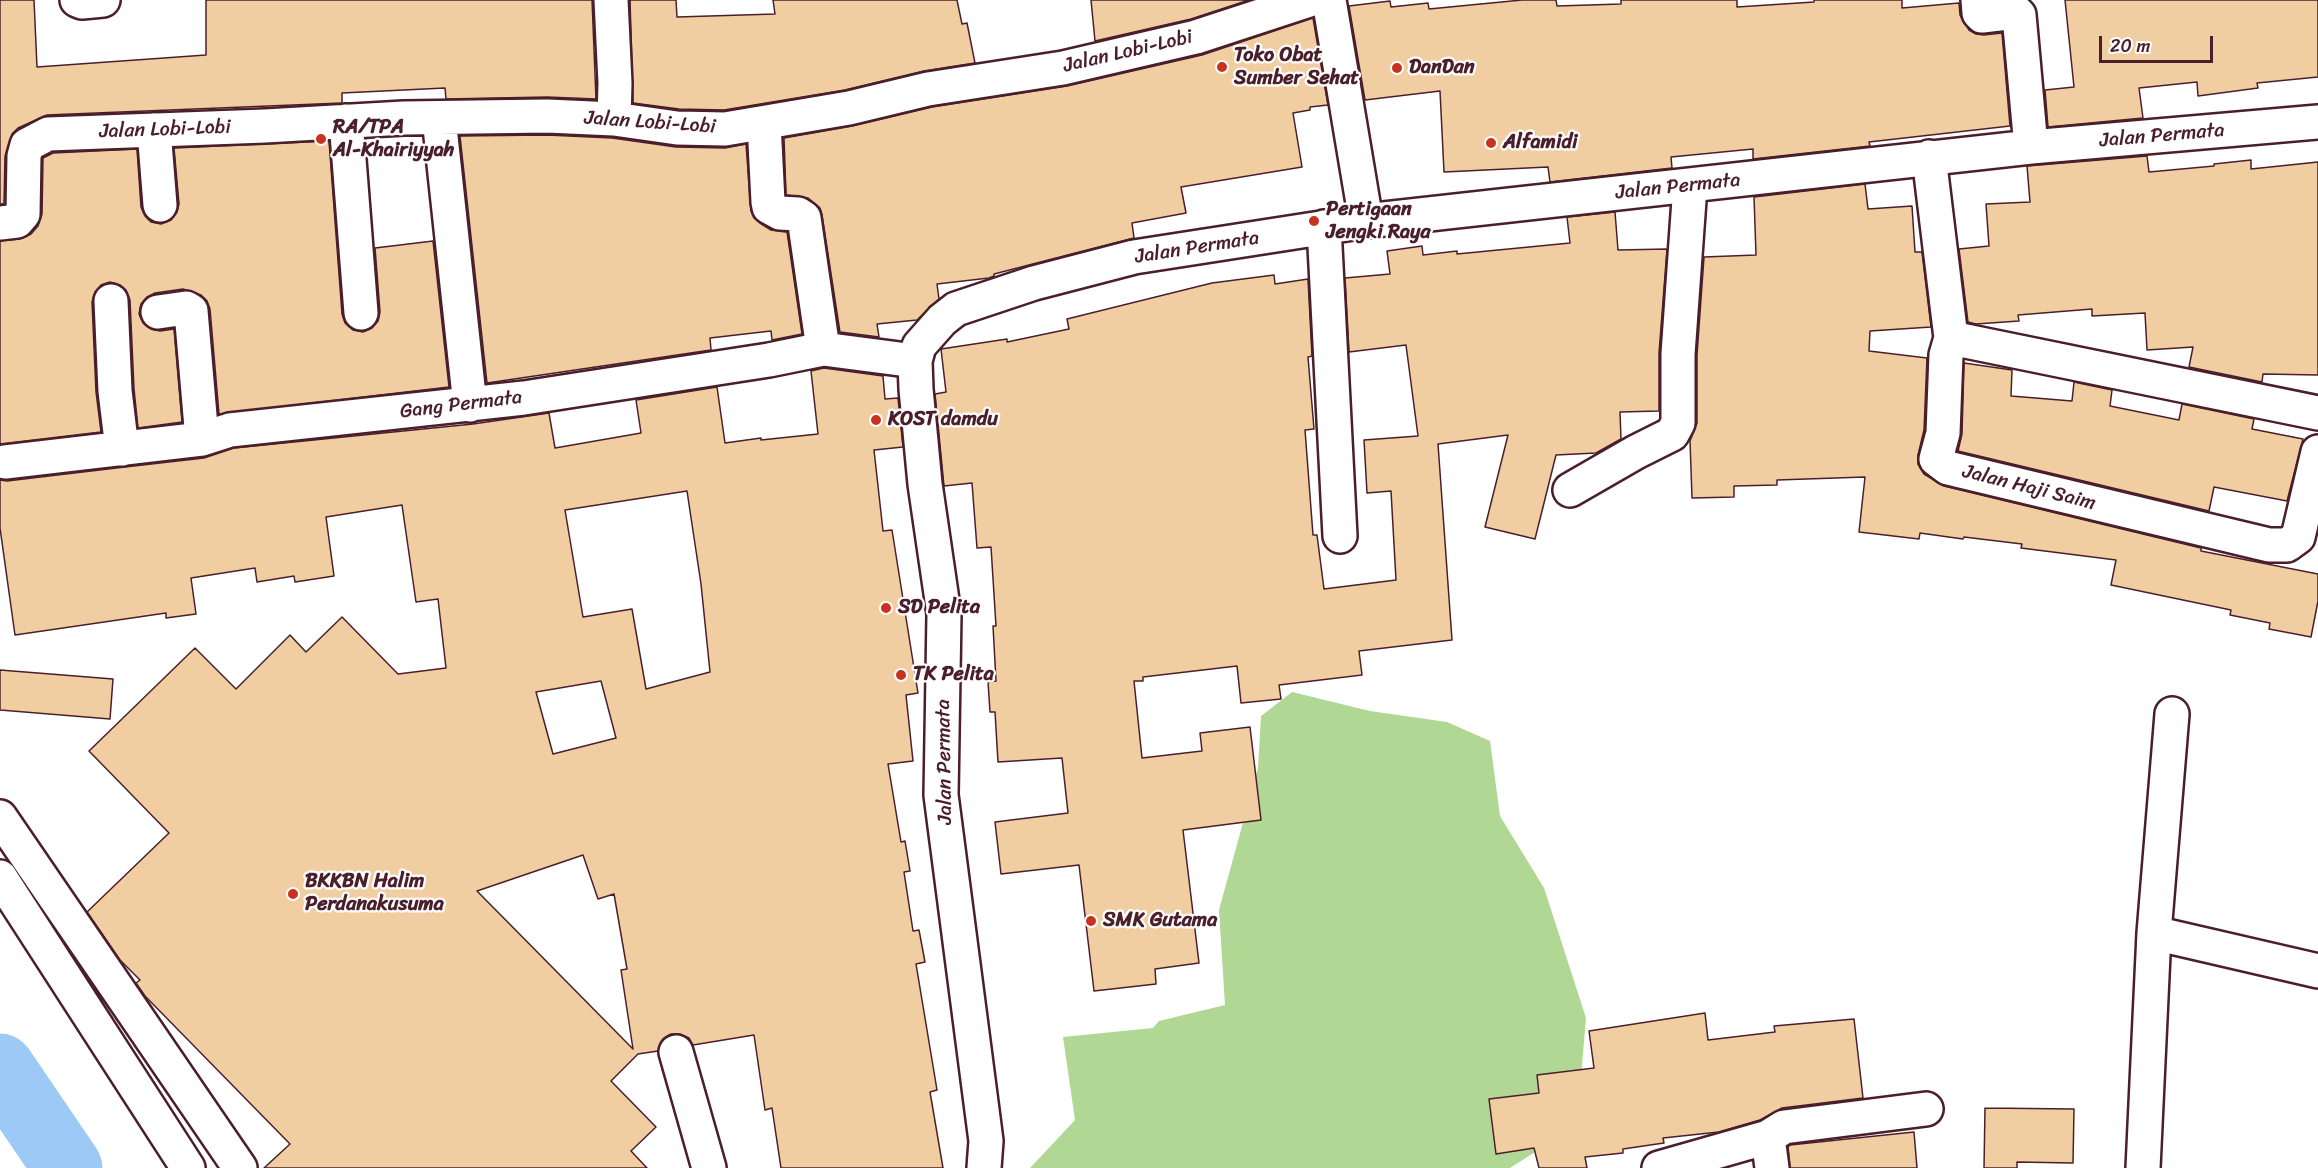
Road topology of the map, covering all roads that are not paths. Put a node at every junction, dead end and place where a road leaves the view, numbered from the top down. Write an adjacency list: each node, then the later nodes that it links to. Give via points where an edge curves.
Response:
1 (78, 0): 2 (street)
2 (104, 0)
3 (611, 0): 8 (street)
4 (1309, 0): 11 (street, Jalan Lobi-Lobi, via 1196,37 1063,69 928,89)
5 (1329, 0): 17 (street)
6 (1978, 0): 13 (street, via 1982,16 2016,12 2019,15)
7 (439, 118): 8 (street, Jalan Lobi-Lobi); 9 (street, Jalan Lobi-Lobi); 26 (street)
8 (614, 118): 11 (street, Jalan Lobi-Lobi, via 686,128 725,129)
9 (346, 121): 12 (street, Jalan Lobi-Lobi); 22 (street)
10 (2318, 122): 13 (street, Jalan Permata)
11 (764, 123): 24 (street, via 769,207 804,218)
12 (154, 130): 16 (street); 18 (street, Jalan Lobi-Lobi, via 48,134 27,145 23,214 17,221)
13 (2031, 147): 14 (street, Jalan Permata)
14 (1929, 157): 15 (street, Jalan Permata); 23 (street, Jalan Haji Saim)
15 (1690, 186): 17 (street, Jalan Permata); 32 (street, via 1678,354 1678,423 1672,434)
16 (160, 205)
17 (1366, 221): 19 (street, Jalan Permata)
18 (0, 223)
19 (1324, 227): 25 (street, Jalan Permata, via 1134,258 1034,283 956,309 928,333); 33 (street)
20 (111, 302): 29 (street)
21 (158, 312): 28 (street, via 186,308 191,311)
22 (361, 313)
23 (1952, 338): 27 (street); 30 (street, Jalan Haji Saim, via 1946,356 1943,433 1936,459 1948,468 2269,545 2287,545 2298,537)
24 (823, 349): 25 (street, Gang Permata); 26 (street, Gang Permata)
25 (915, 362): 45 (street, Jalan Permata, via 925,484 945,614 941,795 986,1141)
26 (470, 405): 28 (street, Gang Permata, via 230,430)
27 (2318, 413)
28 (202, 439): 29 (street, Gang Permata)
29 (122, 449): 31 (street, Gang Permata)
30 (2318, 452)
31 (5, 462)
32 (1570, 490)
33 (1340, 536)
34 (2172, 714): 37 (street)
35 (0, 818): 43 (street)
36 (0, 877): 42 (street)
37 (2154, 933): 38 (street); 47 (street)
38 (2318, 971)
39 (676, 1052): 44 (street)
40 (1926, 1109): 41 (street, via 1784,1127)
41 (1770, 1153): 46 (street)
42 (188, 1168)
43 (240, 1168)
44 (709, 1168)
45 (984, 1168)
46 (1659, 1168)
47 (2144, 1168)

